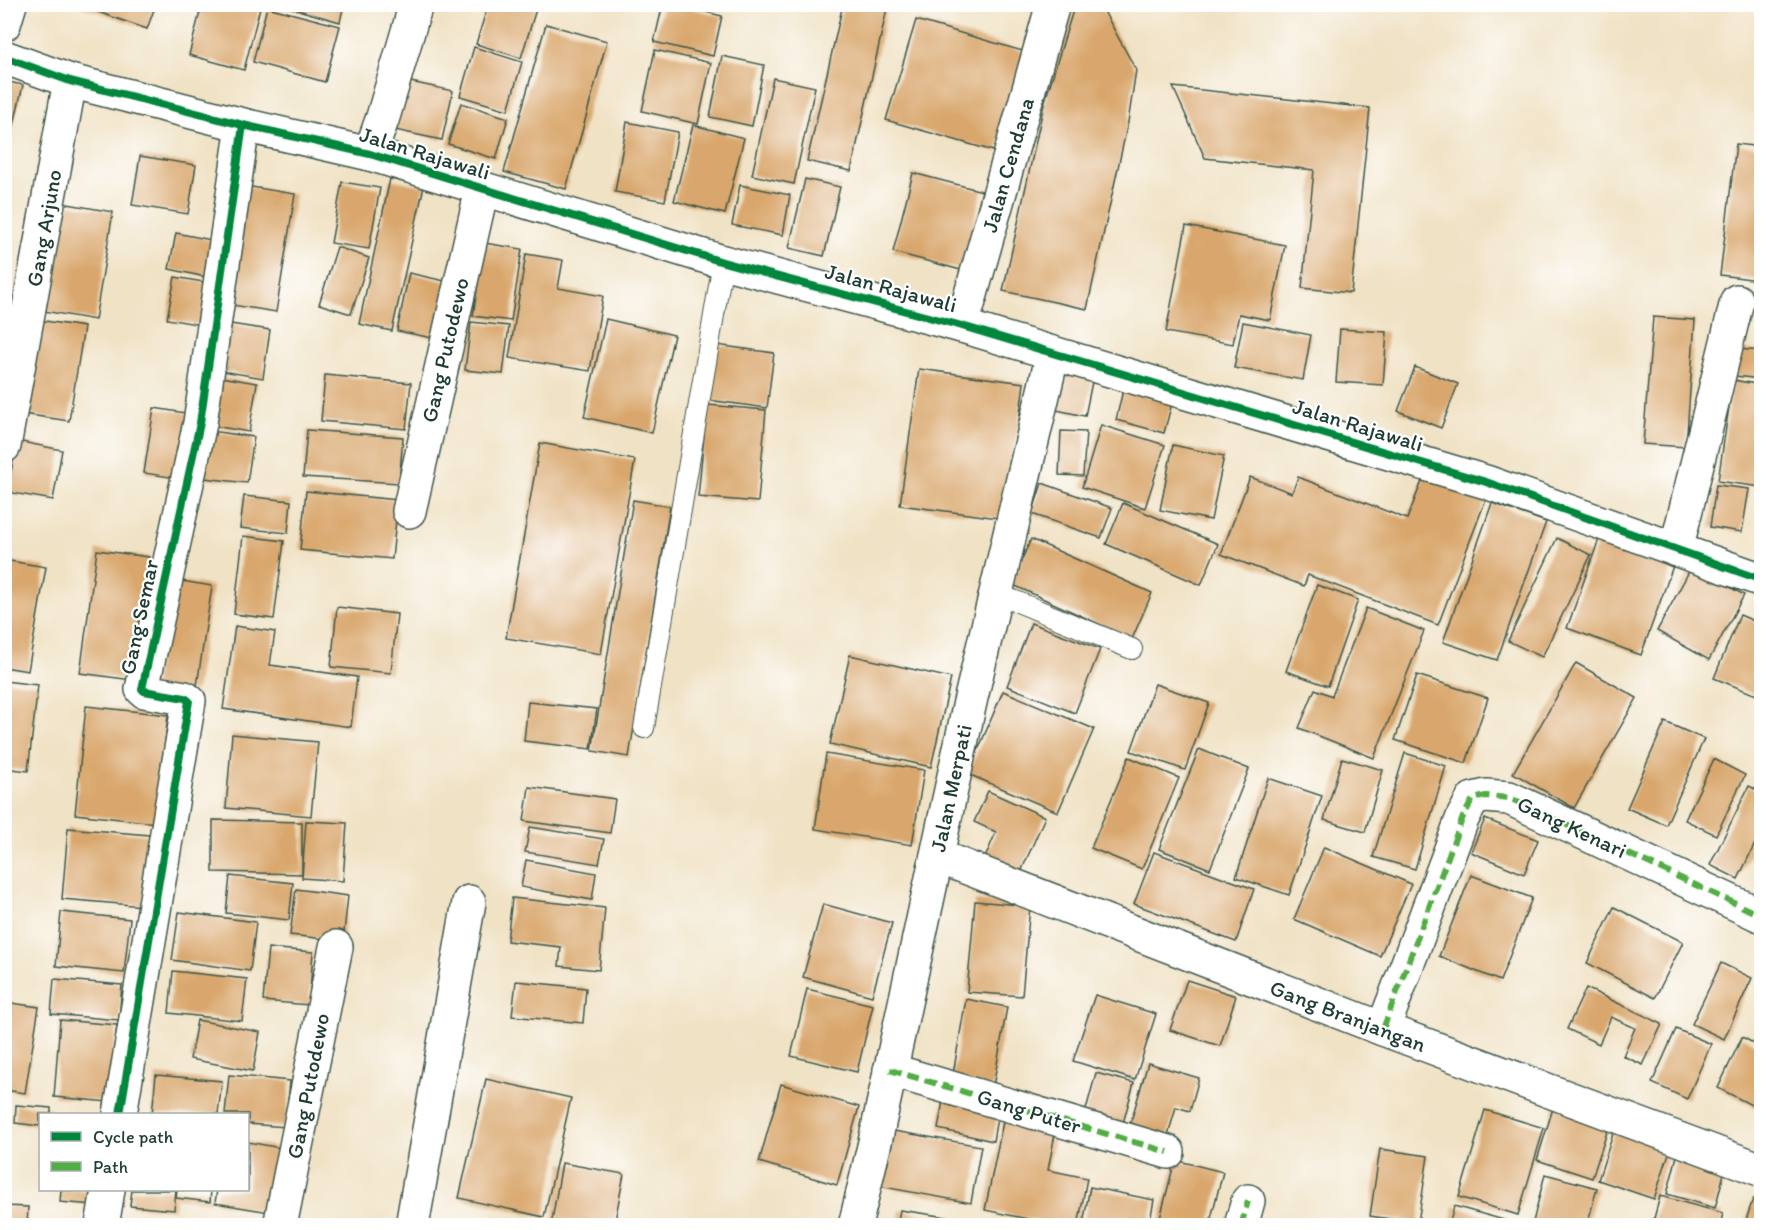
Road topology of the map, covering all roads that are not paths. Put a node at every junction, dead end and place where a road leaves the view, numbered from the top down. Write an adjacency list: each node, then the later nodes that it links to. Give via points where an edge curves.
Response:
1 (10, 4): 4 (street)
2 (416, 4): 8 (street)
3 (1053, 4): 12 (street, Jalan Cendana)
4 (4, 24)
5 (4, 57): 6 (street, Jalan Rajawali)
6 (70, 81): 7 (street, Jalan Rajawali); 14 (street, Gang Arjuno)
7 (243, 125): 8 (street, Jalan Rajawali); 27 (street, Gang Semar, via 200,423 142,689 189,701)
8 (370, 154): 9 (street, Jalan Rajawali)
9 (482, 189): 10 (street, Jalan Rajawali); 15 (street, Gang Putodewo)
10 (723, 262): 12 (street, Jalan Rajawali); 20 (lane)
11 (1737, 301): 16 (street)
12 (962, 326): 13 (street, Jalan Rajawali)
13 (1053, 353): 16 (street, Jalan Rajawali, via 1486,482); 18 (street, Jalan Merpati)
14 (4, 446)
15 (409, 511)
16 (1676, 550): 17 (street, Jalan Rajawali)
17 (1761, 580)
18 (996, 593): 19 (lane); 21 (street, Jalan Merpati)
19 (1132, 649)
20 (644, 728)
21 (937, 856): 25 (street, Gang Branjangan); 26 (street, Jalan Merpati)
22 (469, 902): 33 (street)
23 (1761, 916): 25 (street, Gang Kenari, via 1509,798 1473,799)
24 (336, 947): 32 (street, Gang Putodewo)
25 (1383, 1029): 29 (street, Gang Branjangan)
26 (890, 1070): 28 (street, Gang Puter); 34 (street, Jalan Merpati)
27 (120, 1113)
28 (1168, 1152)
29 (1761, 1170)
30 (108, 1191): 31 (street)
31 (102, 1226)
32 (280, 1226)
33 (412, 1226)
34 (855, 1226)

